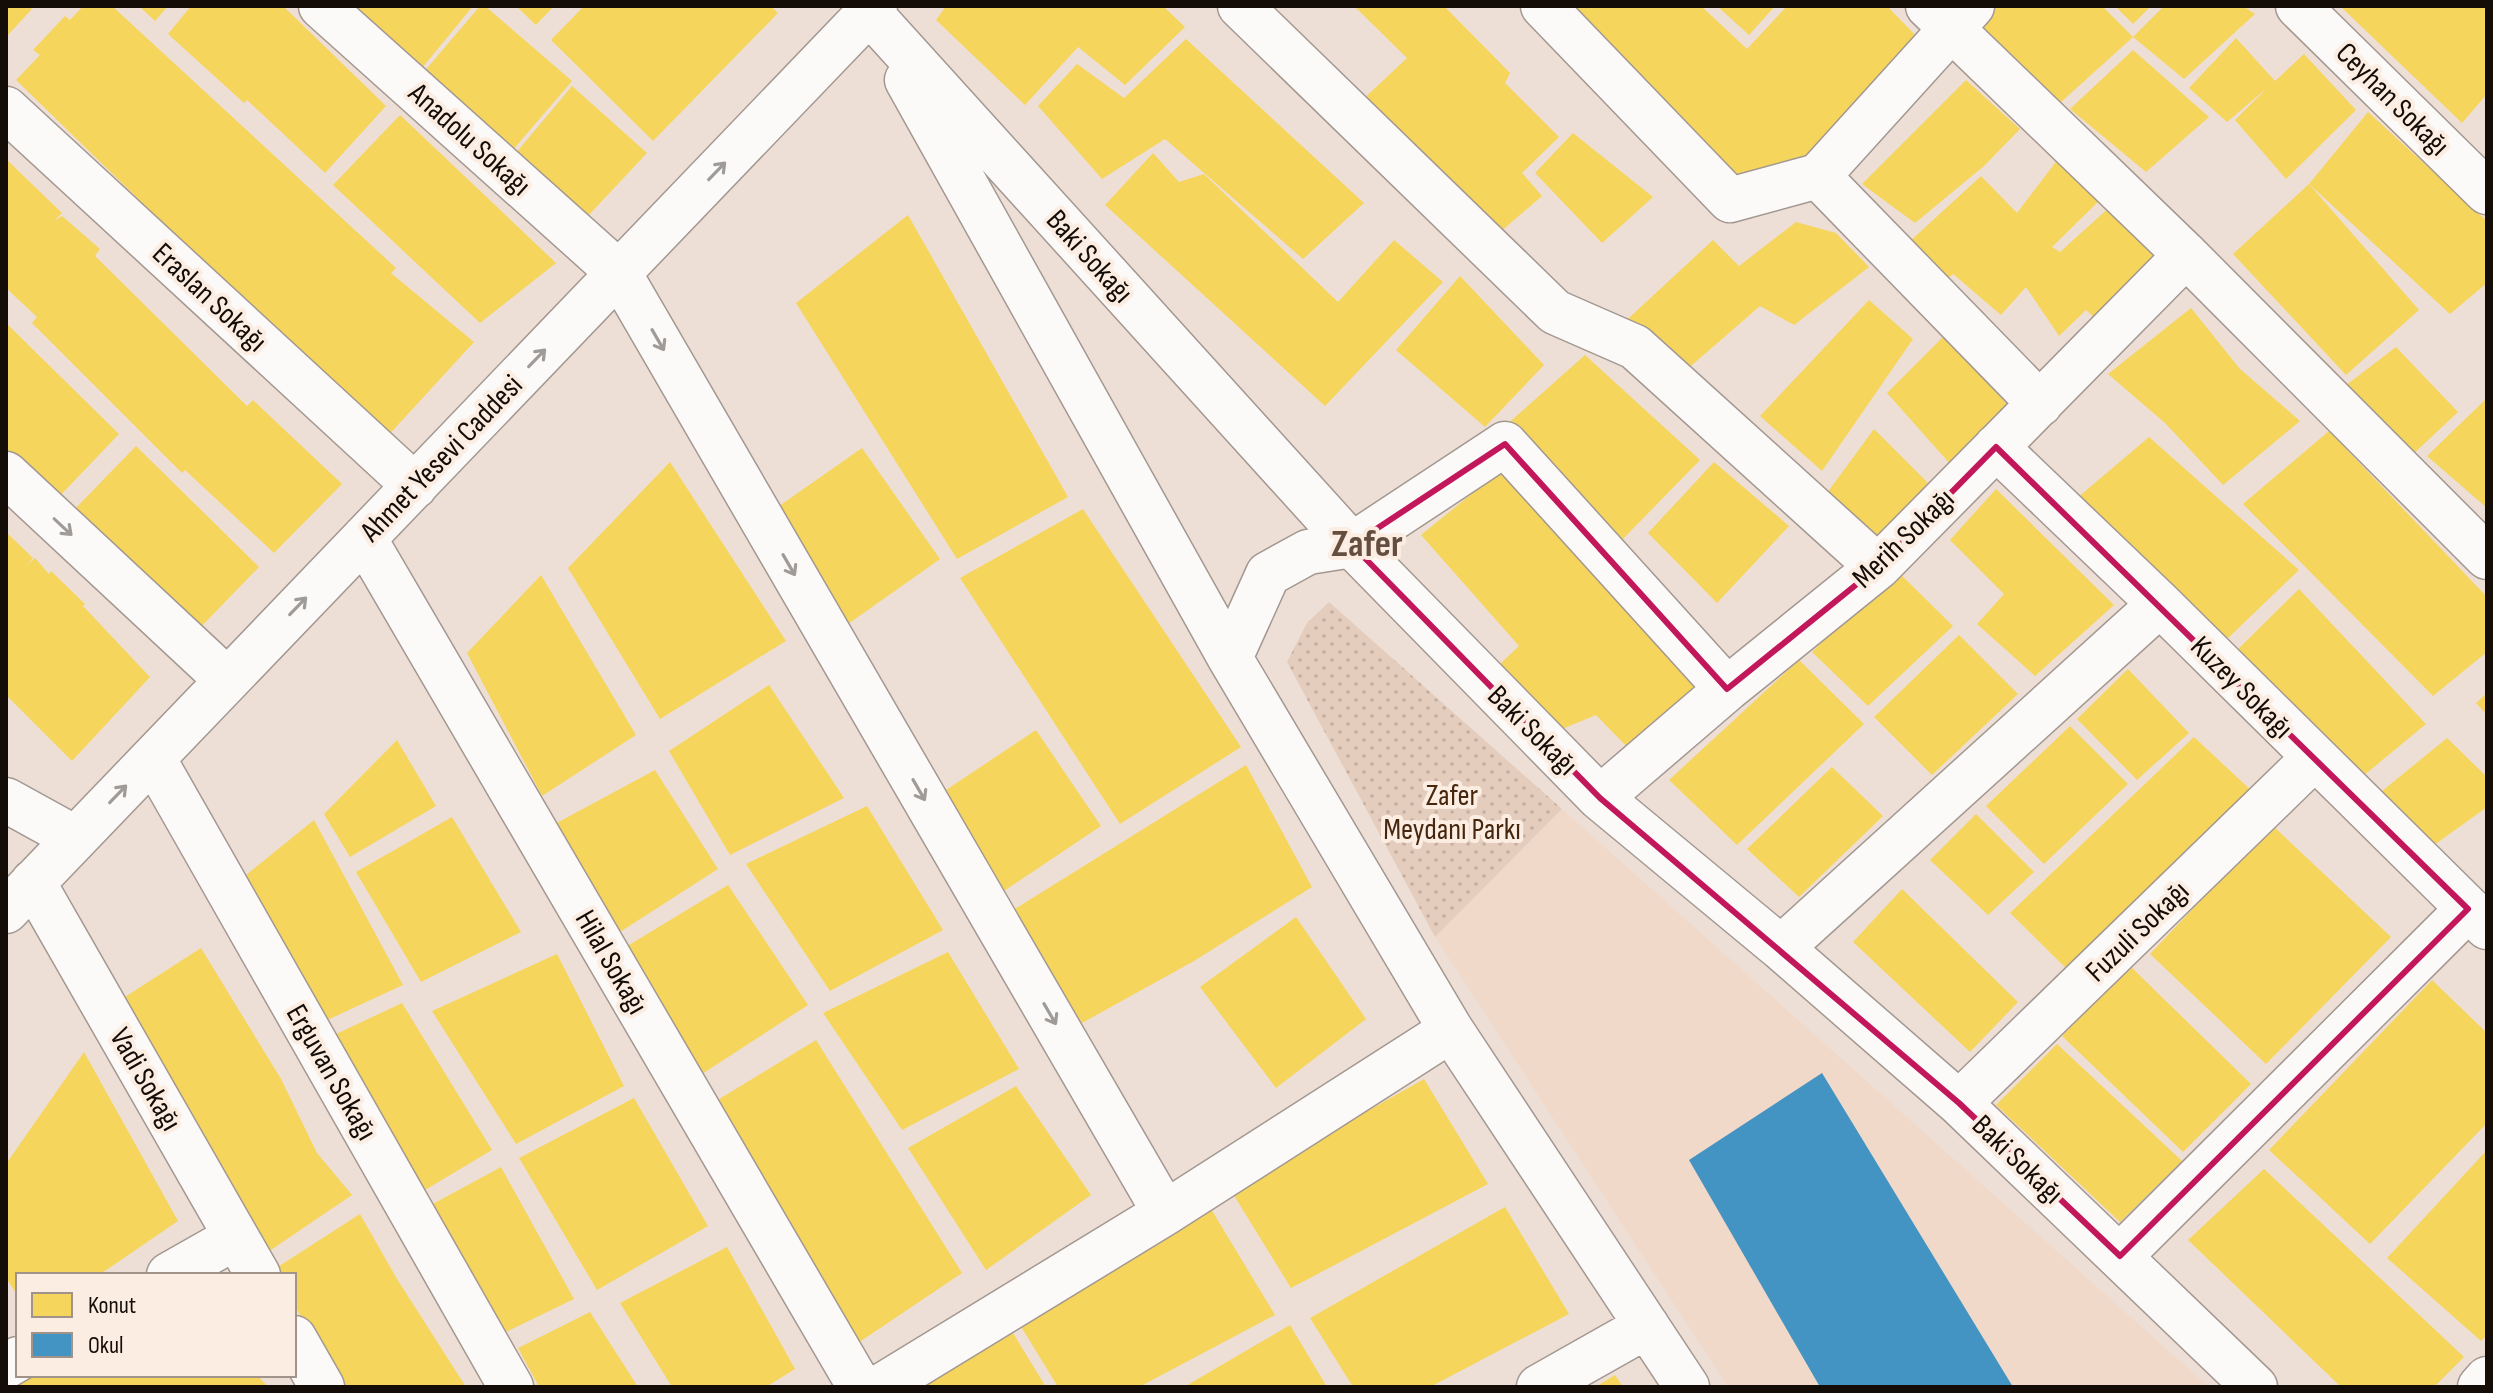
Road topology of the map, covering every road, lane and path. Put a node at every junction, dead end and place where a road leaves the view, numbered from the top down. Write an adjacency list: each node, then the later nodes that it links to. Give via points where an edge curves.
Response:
1 (321, 6): 11 (street, Anadolu Sokağı)
2 (1240, 6): 19 (street, via 1555,312 1635,347)
3 (1543, 6): 8 (street, via 1730,200)
4 (2298, 6): 9 (street, Ceyhan Sokağı)
5 (869, 8): 11 (street, Ahmet Yesevi Caddesi, one-way to 5); 17 (street, Baki Sokağı); 21 (street)
6 (1950, 13): 8 (street); 10 (street)
7 (6, 109): 15 (street, Eraslan Sokağı)
8 (1818, 176): 12 (street)
9 (2487, 192)
10 (2186, 255): 12 (street, Merih Sokağı); 18 (street)
11 (619, 273): 15 (street, Ahmet Yesevi Caddesi, one-way to 11); 34 (street, Anadolu Sokağı, one-way to 34)
12 (2040, 404): 13 (street, Merih Sokağı)
13 (1996, 447): 19 (street, Merih Sokağı); 20 (street, Kuzey Sokağı)
14 (6, 474): 22 (street, one-way to 22)
15 (415, 486): 16 (street, Ahmet Yesevi Caddesi)
16 (364, 538): 22 (street, Ahmet Yesevi Caddesi, one-way to 16); 44 (street, Hilal Sokağı)
17 (1352, 545): 21 (street, via 1308,552 1268,574); 23 (street, via 1505,444); 26 (street, Baki Sokağı)
18 (2487, 557)
19 (1878, 567): 23 (street, Merih Sokağı)
20 (2160, 604): 25 (street, Kuzey Sokağı); 31 (street)
21 (1230, 658): 32 (street)
22 (227, 680): 24 (street, Ahmet Yesevi Caddesi)
23 (1727, 689): 26 (street, Merih Sokağı)
24 (153, 758): 28 (street, Ahmet Yesevi Caddesi, one-way to 24); 43 (street, Erguvan Sokağı)
25 (2314, 758): 30 (street, Kuzey Sokağı); 33 (street, Fuzuli Sokağı)
26 (1600, 798): 31 (street, Baki Sokağı)
27 (6, 800): 28 (street)
28 (75, 838): 29 (street, Ahmet Yesevi Caddesi)
29 (20, 897): 35 (street, Vadi Sokağı)
30 (2478, 918): 36 (street)
31 (1781, 948): 33 (street, Baki Sokağı)
32 (1451, 1030): 34 (street); 39 (street)
33 (1959, 1103): 36 (street, Baki Sokağı)
34 (1165, 1213): 45 (street)
35 (236, 1237): 37 (street); 38 (street, Vadi Sokağı)
36 (2120, 1256): 48 (street, Baki Sokağı)
37 (173, 1273)
38 (257, 1273)
39 (1647, 1326): 46 (street); 47 (street)
40 (296, 1342): 42 (street)
41 (2487, 1379): 49 (street)
42 (322, 1387)
43 (511, 1387)
44 (860, 1387)
45 (880, 1387)
46 (1539, 1387)
47 (1687, 1387)
48 (2255, 1387)
49 (2480, 1387)

